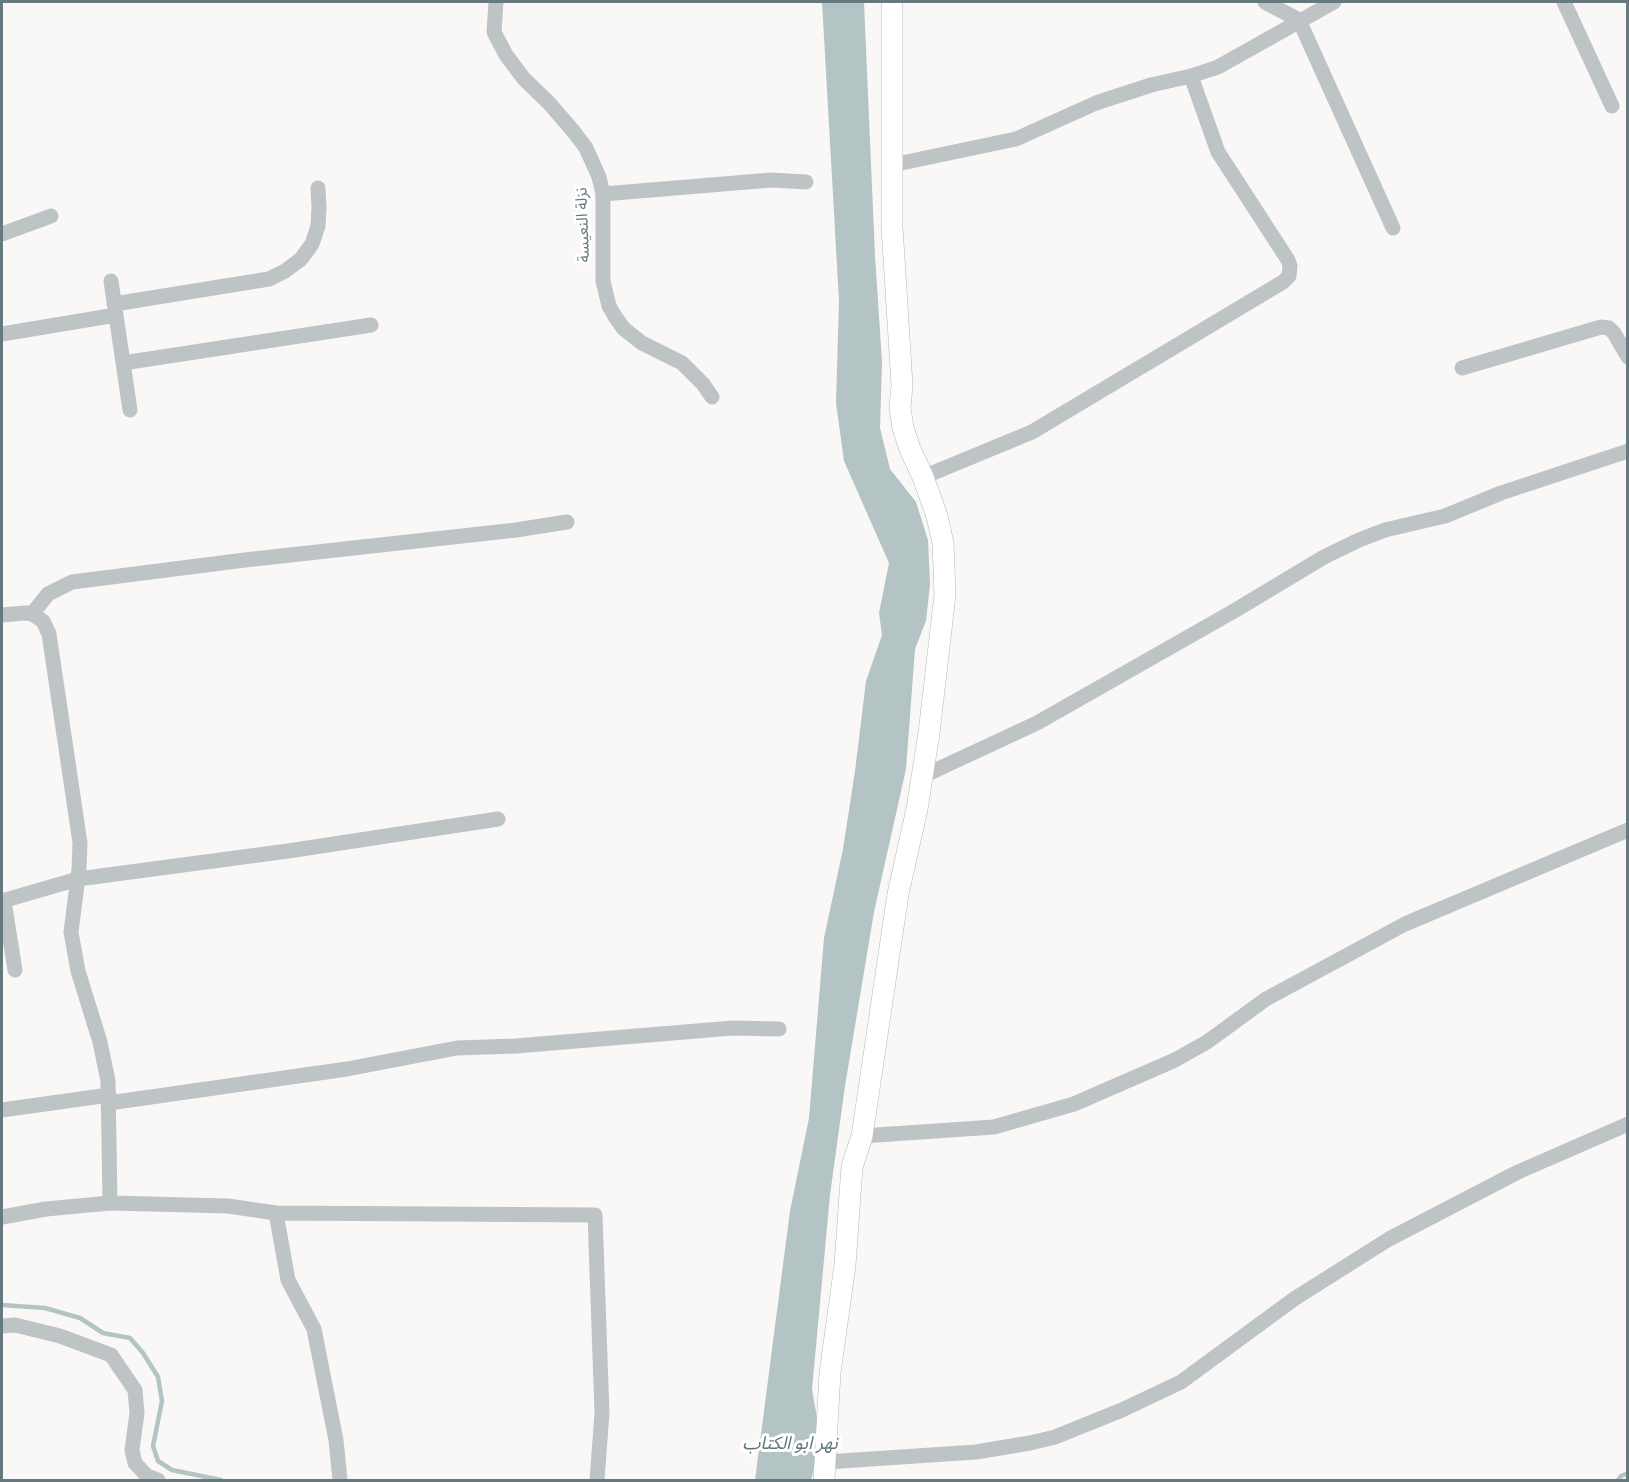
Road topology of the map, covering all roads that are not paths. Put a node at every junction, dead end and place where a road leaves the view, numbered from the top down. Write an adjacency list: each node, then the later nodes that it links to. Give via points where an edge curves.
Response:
1 (496, 2): 12 (street, نزلة النعيسة, via 496,38 514,68 586,148)
2 (892, 2): 9 (street)
3 (1265, 2): 6 (street)
4 (1334, 2): 6 (street)
5 (1564, 2): 8 (street)
6 (1299, 20): 7 (street, via 1218,67); 14 (street)
7 (1191, 76): 9 (street, via 1096,103 1016,139); 26 (street, via 1218,152 1288,260 1289,276 1032,432)
8 (1612, 106)
9 (892, 165): 26 (street, via 891,226 902,385 900,408 903,428)
10 (806, 182): 12 (street, via 771,180)
11 (318, 188): 17 (street, via 319,217 312,244 285,271 269,279)
12 (603, 194): 23 (street, نزلة النعيسة, via 603,281 613,312 633,337 682,363)
13 (51, 216): 15 (street)
14 (1393, 228)
15 (2, 234)
16 (111, 281): 17 (street)
17 (115, 310): 19 (street); 21 (street)
18 (372, 325): 21 (street)
19 (2, 334)
20 (1628, 357): 22 (street, via 1614,333 1601,327)
21 (123, 363): 24 (street)
22 (1462, 368)
23 (712, 397)
24 (130, 410)
25 (1628, 451): 30 (street, via 1445,516 1359,540 1037,723)
26 (923, 477): 30 (street, via 943,543 945,595)
27 (567, 522): 28 (street, via 72,582 48,594)
28 (32, 614): 29 (street); 33 (street, via 43,621 49,633 78,830)
29 (2, 615)
30 (921, 777): 40 (street, via 898,894)
31 (498, 819): 33 (street)
32 (1628, 830): 40 (street, via 1405,924 1266,999 1175,1060 1074,1104 994,1127)
33 (78, 879): 34 (street); 37 (street, via 71,932 78,971 100,1042)
34 (3, 901): 35 (street)
35 (15, 970)
36 (779, 1029): 37 (street, via 733,1028 457,1048 347,1069)
37 (109, 1099): 38 (street); 41 (street)
38 (2, 1110)
39 (1628, 1124): 45 (street, via 1518,1172 1389,1239 1294,1299 1181,1382 1155,1396 1055,1437 1030,1443)
40 (862, 1136): 45 (street, via 852,1167 845,1265 830,1373)
41 (110, 1203): 42 (street, via 228,1206); 43 (street)
42 (276, 1213): 47 (street, via 288,1280 310,1318 319,1347); 48 (street, via 595,1215 602,1413)
43 (2, 1217)
44 (2, 1326): 46 (street, via 15,1325 60,1336 111,1355 135,1390 135,1463 147,1476)
45 (825, 1471)
46 (158, 1480)
47 (340, 1480)
48 (597, 1480)

